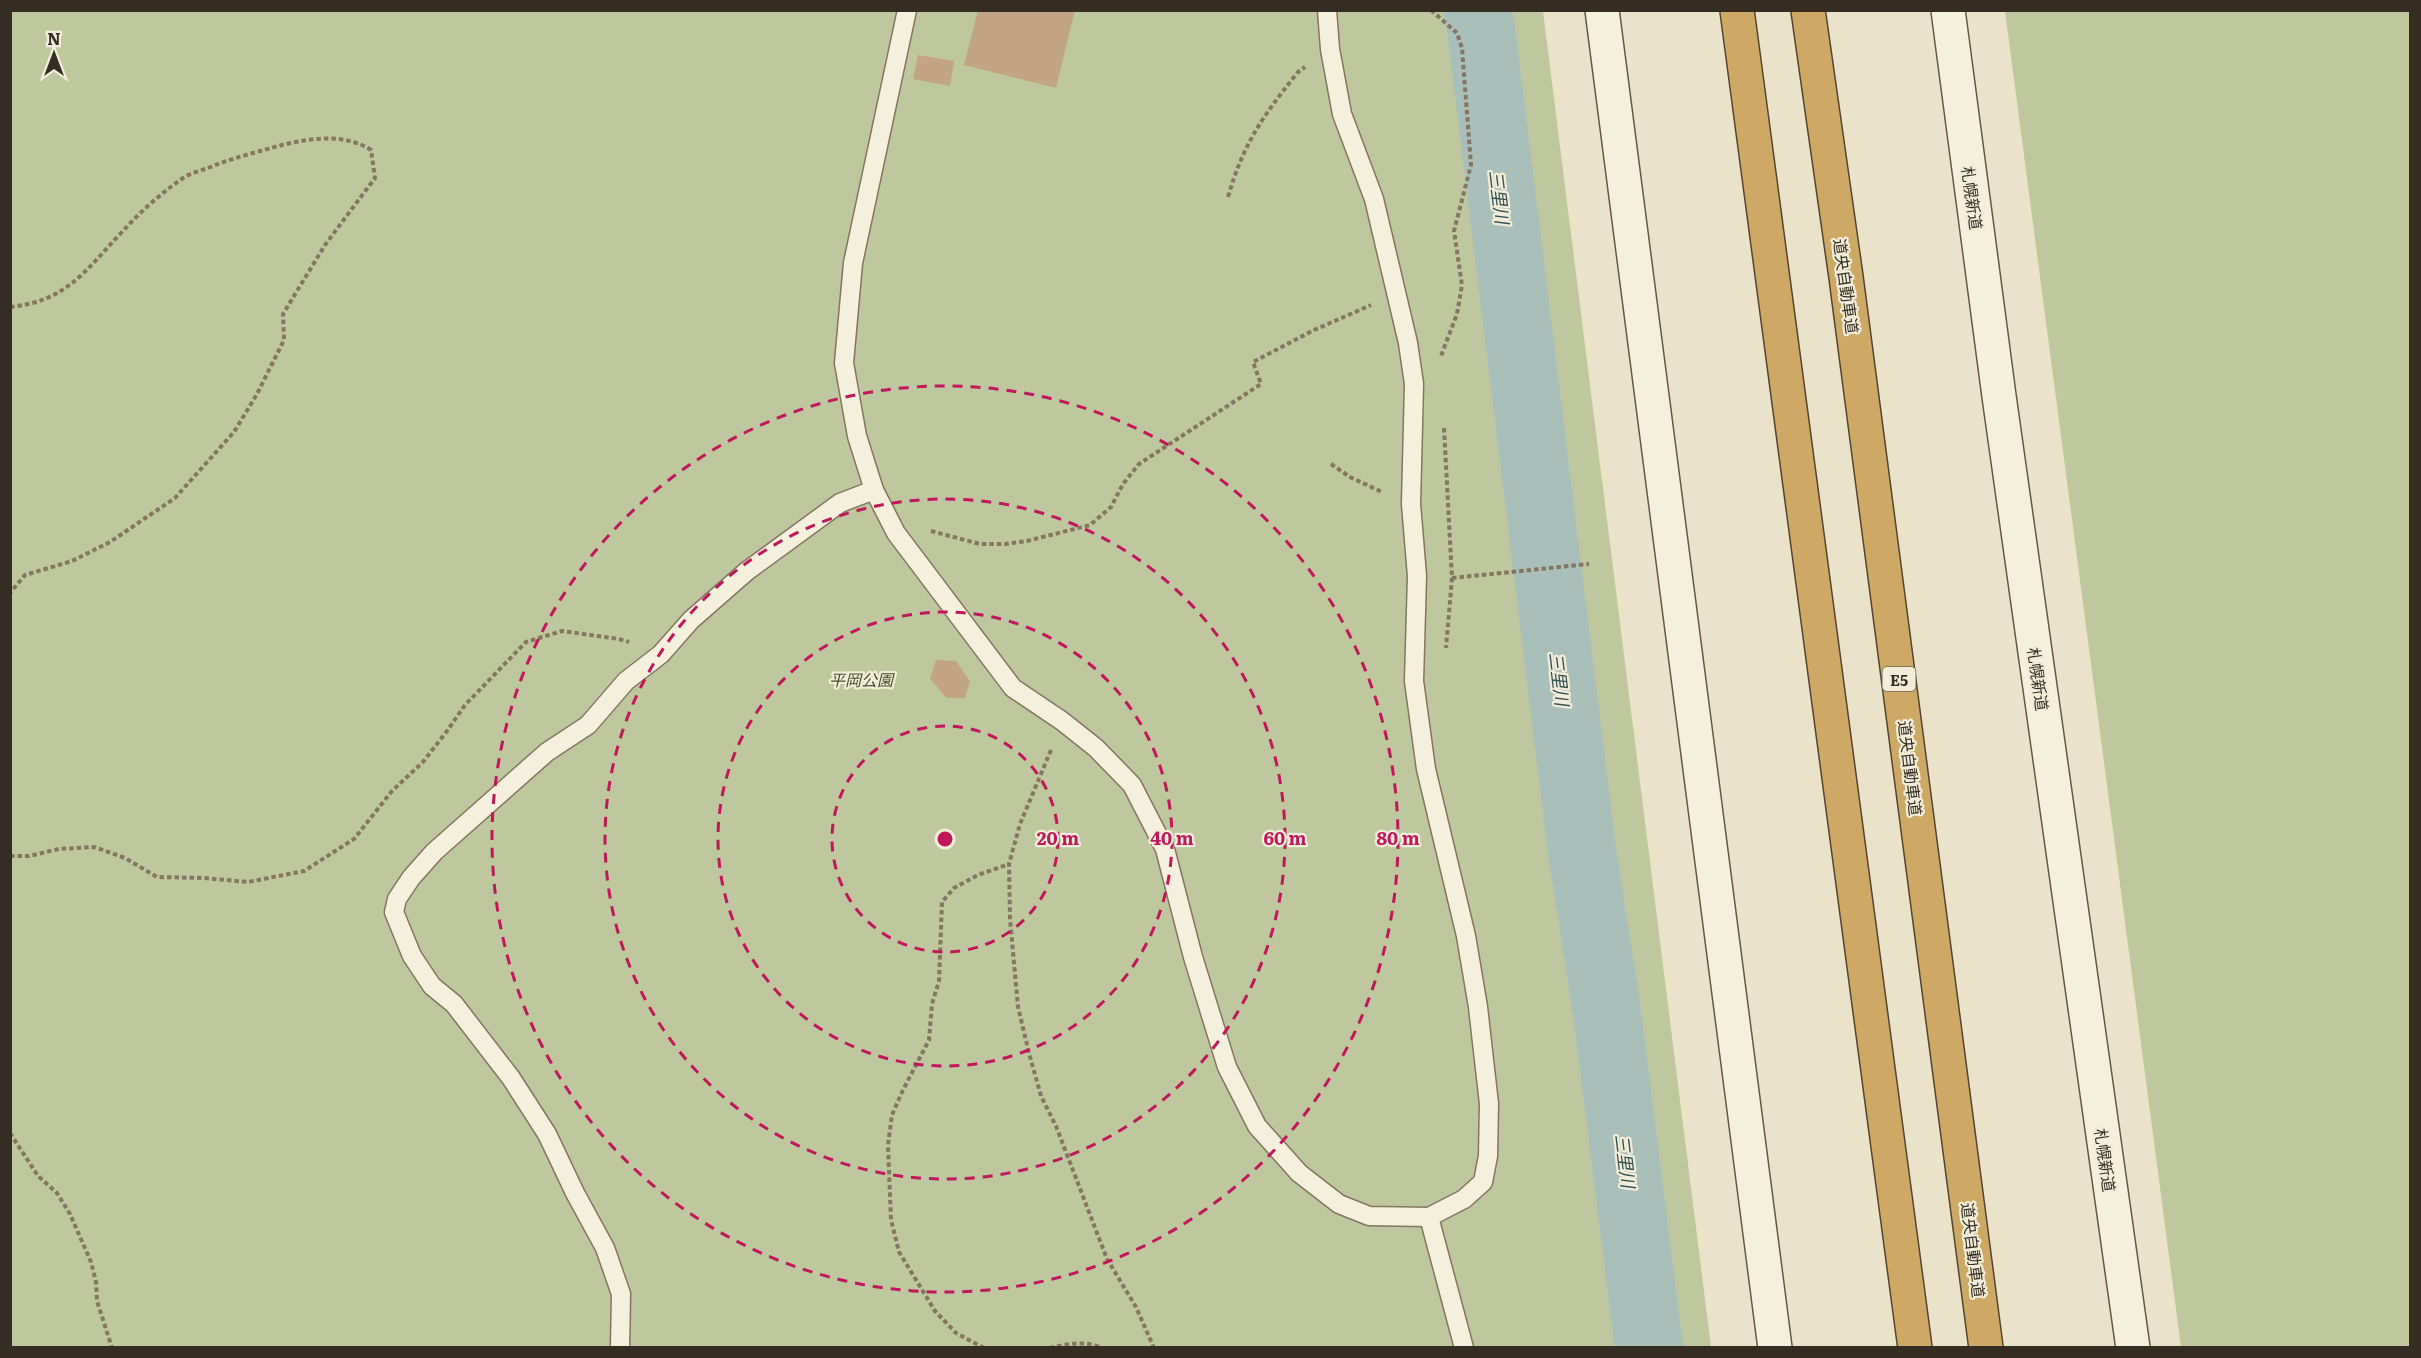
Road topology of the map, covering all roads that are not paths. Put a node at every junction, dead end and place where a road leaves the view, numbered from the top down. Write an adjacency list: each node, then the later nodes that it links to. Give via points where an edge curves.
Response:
1 (907, 10): 7 (lane, via 853,263 844,363 857,436)
2 (1327, 10): 8 (lane, via 1342,114 1374,199 1414,384 1412,504 1417,576 1414,681 1418,723 1466,936 1489,1104 1483,1182 1464,1199)
3 (1602, 10): 11 (street)
4 (1737, 10): 12 (highway)
5 (1808, 10): 13 (highway, 道央自動車道 / E5)
6 (1948, 10): 14 (street, 札幌新道)
7 (874, 490): 8 (lane, via 885,515 915,560 1013,688 1096,748 1132,784 1165,849 1227,1066 1257,1126 1299,1173 1339,1204 1370,1216); 9 (lane, via 840,503 747,571 691,620 661,654 626,681 588,725 547,752 434,852 397,899 394,912 412,956 432,986 454,1004 485,1044 547,1134 604,1248 621,1294)
8 (1429, 1217): 10 (lane)
9 (620, 1347)
10 (1464, 1347)
11 (1775, 1347)
12 (1915, 1347)
13 (1986, 1347)
14 (2133, 1347)

